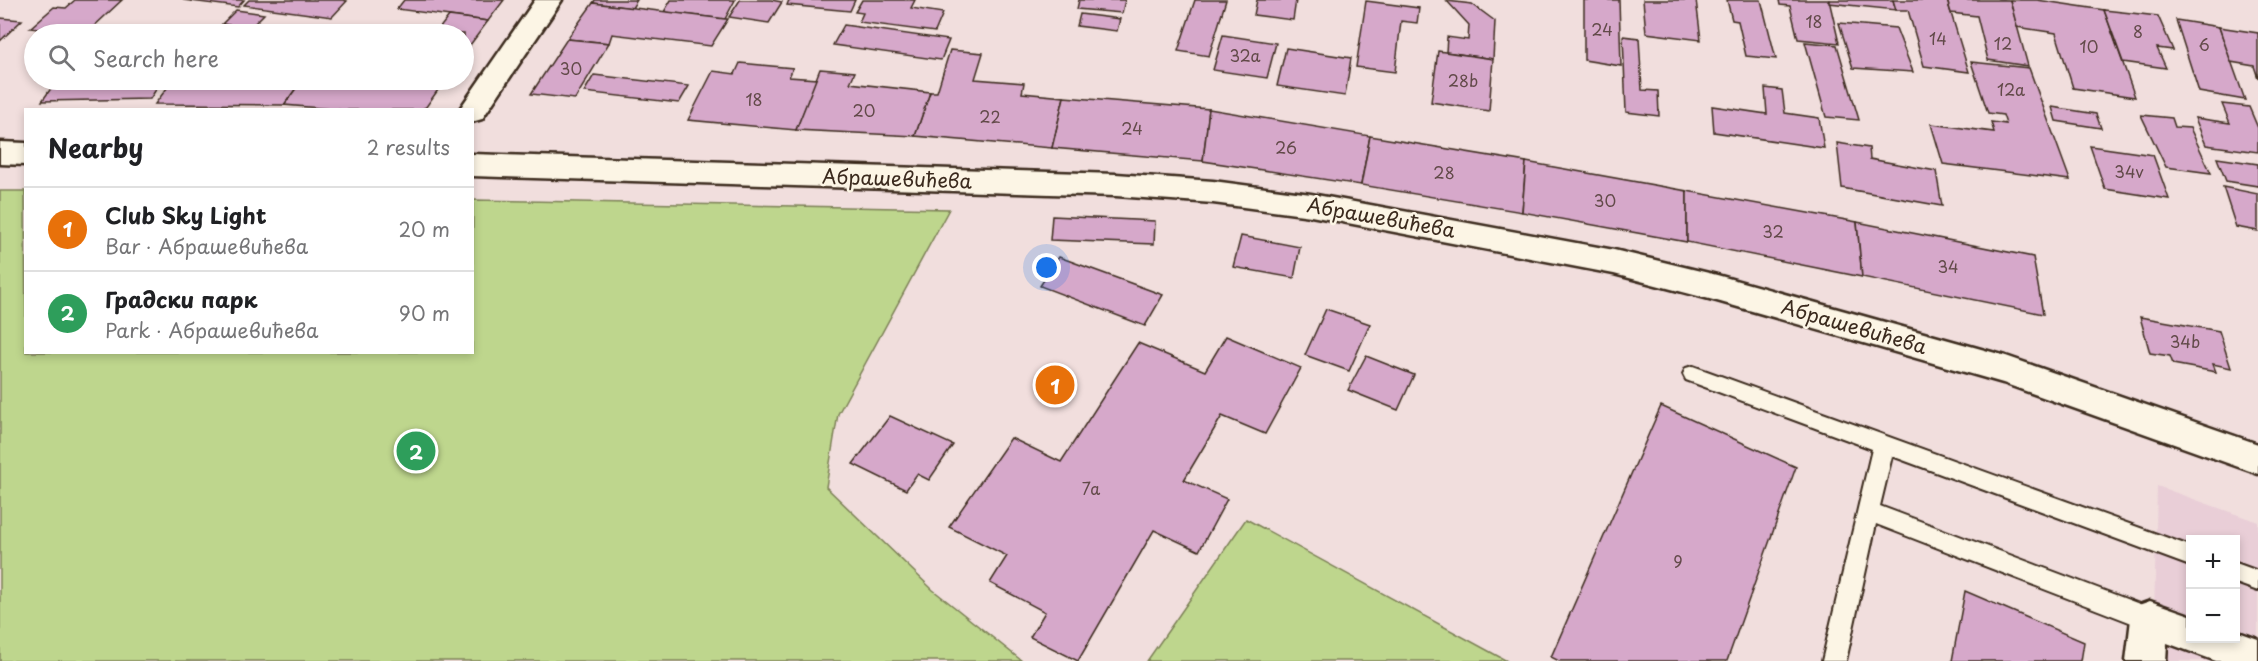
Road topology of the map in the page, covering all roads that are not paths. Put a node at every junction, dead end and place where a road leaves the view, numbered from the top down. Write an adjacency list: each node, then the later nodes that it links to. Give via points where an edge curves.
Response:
1 (549, 0): 2 (street)
2 (474, 109)
3 (0, 153): 4 (street)
4 (24, 154)
5 (474, 165): 8 (street, Абрашевићева, via 1116,186 1213,192 1311,205 1614,262 1717,288 2006,370)
6 (1693, 374): 7 (lane)
7 (1884, 444): 9 (lane); 10 (lane)
8 (2258, 459)
9 (1868, 511): 13 (lane); 17 (lane)
10 (2186, 555)
11 (2240, 575): 12 (lane)
12 (2258, 581)
13 (2150, 618): 14 (street); 18 (street)
14 (2186, 632)
15 (2215, 643): 16 (street)
16 (2258, 658)
17 (1834, 661)
18 (2146, 661)

